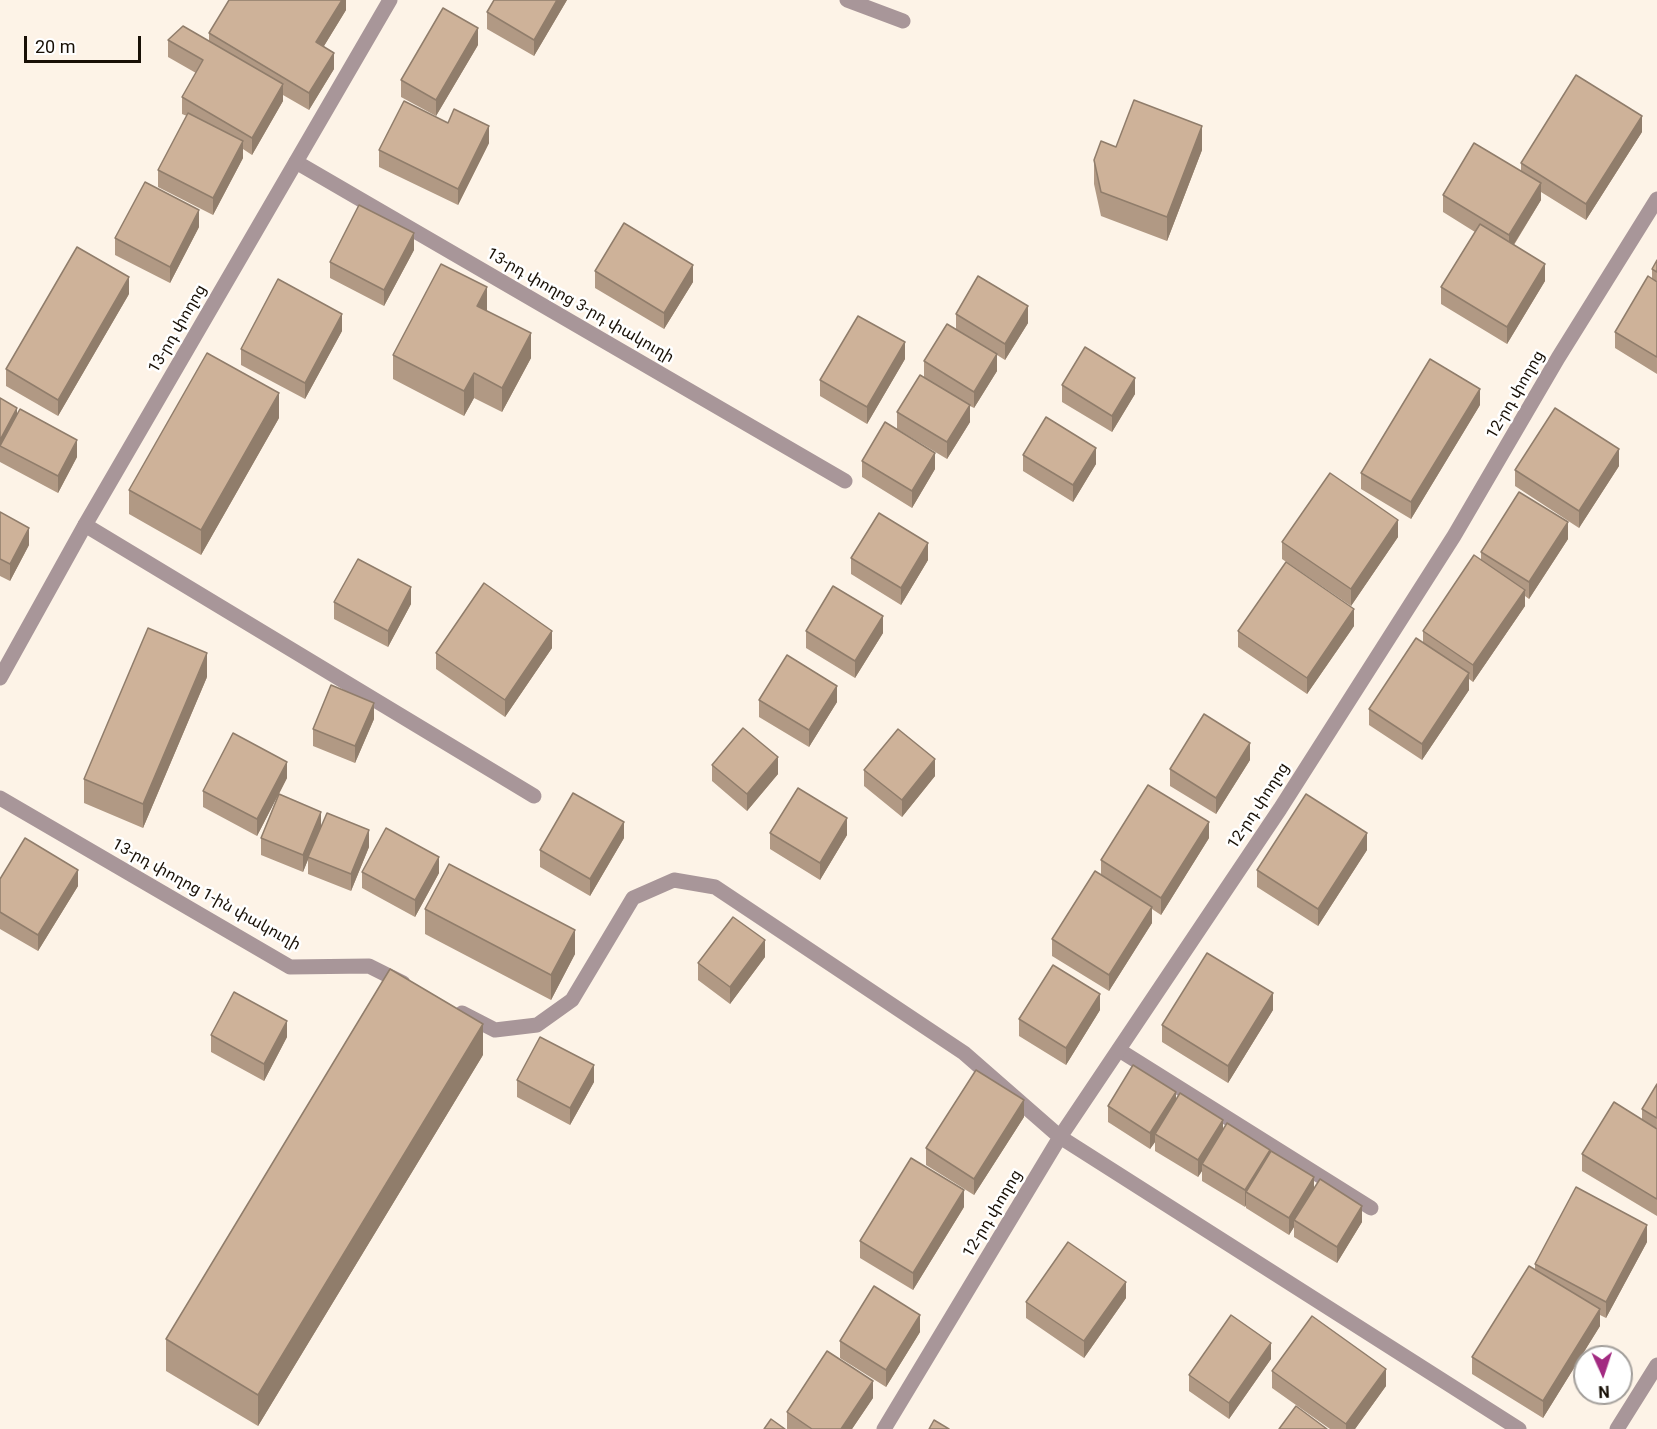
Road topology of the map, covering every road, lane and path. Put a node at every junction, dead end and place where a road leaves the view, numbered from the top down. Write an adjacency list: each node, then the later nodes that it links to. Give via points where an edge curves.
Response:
1 (847, 0): 3 (street)
2 (386, 1): 4 (street, 13-րդ փողոց)
3 (903, 21)
4 (296, 162): 6 (street, 13-րդ փողոց 3-րդ փակուղի); 7 (street, 13-րդ փողոց)
5 (1657, 199): 13 (street, 12-րդ փողոց, via 1454,536)
6 (845, 481)
7 (85, 525): 8 (street, 13-րդ փողոց); 9 (street)
8 (0, 678)
9 (534, 796)
10 (0, 798): 11 (street, 13-րդ փողոց 1-ին փակուղի, via 290,967 369,966)
11 (411, 987)
12 (453, 1008): 14 (street, via 495,1030 537,1025 572,1000 633,898 674,880 715,887 964,1053)
13 (1119, 1050): 14 (street, 12-րդ փողոց); 15 (street)
14 (1060, 1137): 17 (street, 12-րդ փողոց); 18 (street)
15 (1371, 1208)
16 (1657, 1365): 19 (street)
17 (884, 1429)
18 (1519, 1429)
19 (1617, 1429)

